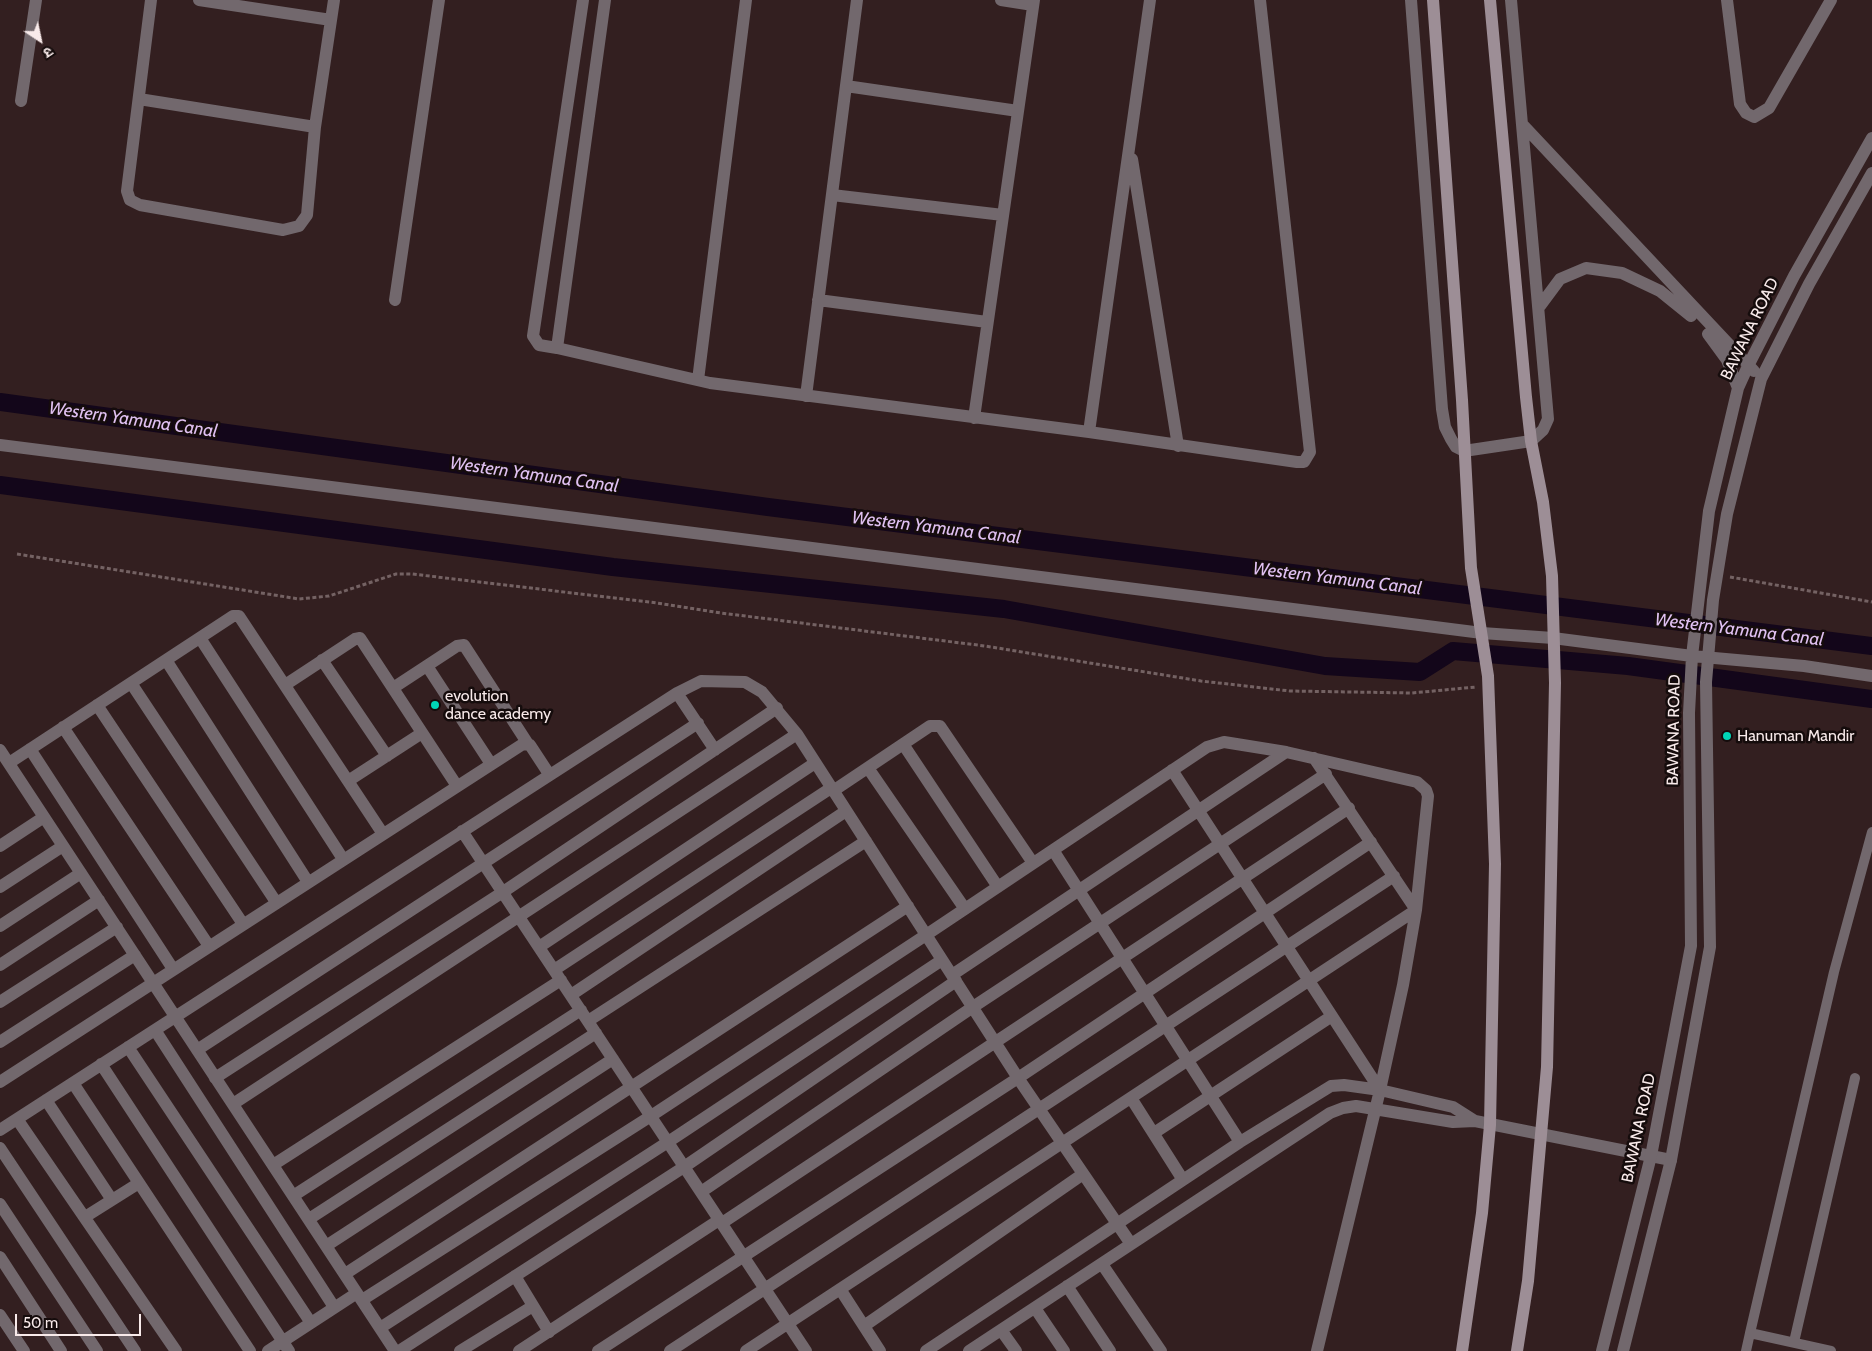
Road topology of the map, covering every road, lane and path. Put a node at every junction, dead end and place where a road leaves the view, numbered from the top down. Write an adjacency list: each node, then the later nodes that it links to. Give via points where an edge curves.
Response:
1 (36, 0): 23 (street)
2 (151, 0): 22 (street)
3 (199, 0): 20 (street)
4 (334, 0): 20 (street)
5 (439, 0): 32 (street)
6 (582, 0): 36 (street, via 533,336 539,345)
7 (605, 0): 36 (street)
8 (746, 0): 39 (street)
9 (857, 0): 21 (street)
10 (1000, 0): 19 (street)
11 (1150, 0): 28 (street)
12 (1260, 0): 46 (street, via 1310,452 1304,462 1297,462)
13 (1411, 0): 47 (street, via 1442,409 1451,439)
14 (1433, 0): 47 (main road)
15 (1490, 0): 44 (main road)
16 (1512, 0): 25 (street)
17 (1727, 0): 18 (street, via 1740,104 1746,113 1754,117 1769,108)
18 (1831, 0)
19 (1033, 3): 24 (street)
20 (331, 20): 26 (street)
21 (846, 86): 24 (street); 30 (street)
22 (139, 99): 26 (street); 26 (street, via 127,191 130,200 140,205 283,230 299,226 307,215)
23 (21, 100)
24 (1018, 111): 31 (street)
25 (1523, 125): 34 (street); 37 (street)
26 (315, 127)
27 (1872, 138): 37 (street, BAWANA ROAD, via 1794,276)
28 (1130, 145): 43 (street); 46 (street)
29 (1872, 173): 38 (street, BAWANA ROAD, via 1809,284)
30 (832, 195): 31 (street); 33 (street)
31 (1003, 215): 35 (street)
32 (395, 300)
33 (818, 300): 35 (street); 41 (street)
34 (1540, 306): 40 (street, via 1560,279 1586,268 1622,273 1660,291 1698,322 1727,360); 44 (street, via 1548,418 1543,430)
35 (988, 322): 42 (street)
36 (557, 348): 39 (street)
37 (1748, 366): 38 (street); 40 (street, BAWANA ROAD)
38 (1761, 379): 49 (street, BAWANA ROAD, via 1726,514)
39 (698, 380): 41 (street)
40 (1738, 388): 54 (street, BAWANA ROAD, via 1709,511)
41 (806, 396): 42 (street)
42 (974, 418): 43 (street)
43 (1089, 432): 46 (street)
44 (1531, 442): 47 (street); 53 (main road, via 1543,502 1552,576)
45 (0, 445): 51 (street)
46 (1178, 446)
47 (1464, 451): 51 (main road, via 1470,568)
48 (17, 554): 60 (path, via 300,599 329,596 396,574 412,574 957,642 1201,681 1290,691 1412,693)
49 (1716, 575): 50 (path); 55 (street, BAWANA ROAD)
50 (1872, 602)
51 (1482, 634): 53 (street); 60 (main road)
52 (200, 638): 56 (street); 62 (street, via 233,616 239,616); 102 (street)
53 (1553, 640): 54 (street); 174 (main road, via 1555,683 1548,1037)
54 (1692, 652): 55 (street); 179 (street, BAWANA ROAD, via 1688,766 1691,946)
55 (1708, 655): 59 (street); 180 (street, BAWANA ROAD, via 1710,947)
56 (166, 660): 61 (street); 108 (street)
57 (322, 660): 62 (street); 63 (street, via 360,638); 77 (street)
58 (427, 666): 63 (street); 71 (street, via 457,646 466,648); 81 (street)
59 (1872, 676)
60 (1488, 681): 171 (main road, via 1495,864)
61 (131, 683): 65 (street); 114 (street)
62 (285, 685): 86 (street)
63 (393, 688): 69 (street)
64 (677, 693): 66 (street, via 701,682 745,682 762,692); 67 (street); 84 (street)
65 (97, 705): 68 (street); 121 (street)
66 (778, 708): 70 (street); 75 (street)
67 (698, 723): 75 (street); 103 (street)
68 (63, 727): 73 (street); 125 (street)
69 (422, 733): 77 (street); 87 (street)
70 (797, 734): 80 (street); 119 (street)
71 (528, 744): 81 (street); 84 (street)
72 (903, 744): 82 (street); 104 (street, via 930,726 940,726); 110 (street)
73 (30, 749): 79 (street); 132 (street)
74 (0, 750): 79 (street)
75 (715, 750): 112 (street)
76 (1286, 752): 78 (street); 83 (street, via 1216,743); 91 (street)
77 (387, 756): 86 (street)
78 (1314, 758): 85 (street); 117 (street, via 1417,782 1426,790)
79 (9, 763): 92 (street)
80 (815, 763): 88 (street); 127 (street)
81 (491, 764): 87 (street)
82 (868, 768): 88 (street); 116 (street)
83 (1172, 770): 91 (street); 101 (street)
84 (549, 774): 93 (street)
85 (1326, 774): 89 (street); 98 (street)
86 (348, 781): 95 (street)
87 (457, 786): 95 (street)
88 (832, 789): 90 (street); 133 (street)
89 (1349, 808): 97 (street); 107 (street)
90 (846, 811): 96 (street); 138 (street)
91 (1198, 811): 98 (street); 111 (street)
92 (44, 817): 99 (street); 100 (street)
93 (462, 831): 103 (street); 143 (street)
94 (1872, 832): 215 (lane, via 1834,972)
95 (383, 834): 102 (street)
96 (866, 841): 115 (street); 144 (street)
97 (1371, 842): 106 (street); 118 (street)
98 (1220, 844): 107 (street); 120 (street)
99 (0, 846)
100 (63, 846): 105 (street); 109 (street)
101 (1053, 850): 104 (street); 111 (street)
102 (343, 860): 108 (street)
103 (483, 862): 112 (street); 151 (street)
104 (1033, 864): 110 (street)
105 (81, 873): 113 (street); 122 (street)
106 (1394, 876): 117 (street); 126 (street)
107 (1243, 878): 118 (street); 129 (street)
108 (308, 882): 114 (street)
109 (0, 887)
110 (998, 887): 116 (street)
111 (1079, 890): 120 (street); 134 (street)
112 (503, 892): 119 (street); 155 (street)
113 (99, 900): 123 (street); 131 (street)
114 (276, 902): 121 (street)
115 (908, 906): 124 (street); 160 (street)
116 (965, 909): 124 (street)
117 (1416, 910): 135 (street); 161 (street)
118 (1265, 913): 126 (street); 137 (street)
119 (519, 917): 127 (street); 165 (street)
120 (1100, 923): 129 (street); 140 (street)
121 (243, 924): 125 (street)
122 (0, 926)
123 (117, 928): 128 (street); 139 (street)
124 (926, 935): 130 (street); 168 (street)
125 (209, 946): 132 (street)
126 (1287, 946): 135 (street); 145 (street)
127 (539, 947): 133 (street)
128 (135, 955): 136 (street); 148 (street)
129 (1123, 957): 137 (street); 149 (street)
130 (942, 960): 134 (street); 175 (street)
131 (0, 965)
132 (174, 969): 136 (street)
133 (558, 975): 138 (street); 181 (street)
134 (954, 978): 140 (street); 182 (street)
135 (1309, 980): 142 (street); 153 (street)
136 (152, 982): 143 (street); 158 (street)
137 (1146, 993): 145 (street); 156 (street)
138 (571, 995): 141 (street)
139 (0, 1002)
140 (973, 1007): 149 (street); 186 (street)
141 (581, 1010): 144 (street); 187 (street)
142 (1332, 1016): 161 (street); 162 (street)
143 (175, 1017): 146 (street); 151 (street)
144 (588, 1022): 147 (street)
145 (1167, 1026): 153 (street); 167 (street)
146 (155, 1030): 150 (street); 206 (street)
147 (596, 1033): 152 (street); 191 (street)
148 (0, 1042)
149 (995, 1042): 156 (street); 192 (street)
150 (128, 1047): 154 (street); 209 (street)
151 (197, 1050): 155 (street)
152 (613, 1059): 160 (street); 195 (street)
153 (1189, 1059): 162 (street); 163 (street)
154 (101, 1064): 159 (street); 217 (street)
155 (216, 1078): 165 (street)
156 (1018, 1078): 167 (street); 197 (street)
157 (1855, 1078): 216 (lane)
158 (0, 1082)
159 (73, 1083): 164 (street); 185 (street)
160 (632, 1087): 168 (street); 199 (street)
161 (1380, 1090): 166 (street); 170 (street, via 1453,1107); 176 (street, via 1331,1086)
162 (1212, 1095): 173 (street); 176 (street)
163 (1131, 1098): 173 (street); 177 (street)
164 (46, 1100): 169 (street); 188 (street)
165 (233, 1104): 181 (street)
166 (1376, 1108): 170 (street, via 1452,1122); 194 (street, via 1356,1106 1330,1113); 239 (street)
167 (1039, 1109): 177 (street); 202 (street)
168 (651, 1116): 175 (street); 204 (street)
169 (17, 1119): 172 (street); 190 (street)
170 (1475, 1121): 171 (street)
171 (1490, 1125): 174 (street); 240 (main road, via 1482,1213)
172 (0, 1130)
173 (1154, 1133): 184 (street)
174 (1542, 1136): 179 (street); 241 (main road, via 1528,1281)
175 (668, 1142): 182 (street); 212 (street)
176 (1240, 1142): 184 (street)
177 (1062, 1143): 183 (street); 203 (street)
178 (0, 1148): 221 (street)
179 (1651, 1156): 180 (street); 242 (street, BAWANA ROAD)
180 (1671, 1160): 243 (street, BAWANA ROAD)
181 (273, 1165): 187 (street)
182 (684, 1167): 186 (street); 200 (street)
183 (1083, 1174): 193 (street); 211 (street)
184 (1183, 1180): 193 (street)
185 (139, 1183): 188 (street); 223 (street)
186 (701, 1192): 192 (street)
187 (293, 1196): 191 (street)
188 (112, 1200): 190 (street)
189 (0, 1204): 220 (street)
190 (85, 1217): 222 (street)
191 (308, 1219): 195 (street)
192 (721, 1221): 197 (street); 214 (street)
193 (1118, 1224): 194 (street); 233 (street)
194 (1131, 1244): 198 (street)
195 (326, 1246): 199 (street)
196 (0, 1257): 219 (street)
197 (744, 1257): 202 (street); 228 (street)
198 (1102, 1264): 201 (street); 238 (street)
199 (345, 1274): 204 (street)
200 (515, 1276): 205 (street); 225 (street)
201 (1067, 1286): 207 (street); 237 (street)
202 (766, 1290): 210 (street); 229 (street)
203 (840, 1290): 210 (street); 211 (street)
204 (359, 1296): 206 (street); 212 (street)
205 (533, 1306): 214 (street); 226 (street)
206 (334, 1307): 209 (street)
207 (1035, 1308): 213 (street); 236 (street)
208 (0, 1315): 218 (street)
209 (311, 1323): 217 (street)
210 (788, 1324): 230 (street); 231 (street)
211 (864, 1326): 232 (street)
212 (380, 1328): 225 (street)
213 (1001, 1330): 234 (street); 235 (street)
214 (549, 1332): 227 (street)
215 (1750, 1333): 216 (lane); 244 (lane)
216 (1794, 1342): 245 (lane)
217 (286, 1346): 224 (street)
218 (24, 1351)
219 (61, 1351)
220 (97, 1351)
221 (135, 1351)
222 (176, 1351)
223 (250, 1351)
224 (268, 1351)
225 (397, 1351)
226 (460, 1351)
227 (519, 1351)
228 (598, 1351)
229 (670, 1351)
230 (746, 1351)
231 (806, 1351)
232 (880, 1351)
233 (926, 1351)
234 (969, 1351)
235 (1016, 1351)
236 (1064, 1351)
237 (1110, 1351)
238 (1160, 1351)
239 (1317, 1351)
240 (1462, 1351)
241 (1517, 1351)
242 (1602, 1351)
243 (1623, 1351)
244 (1746, 1351)
245 (1831, 1351)

